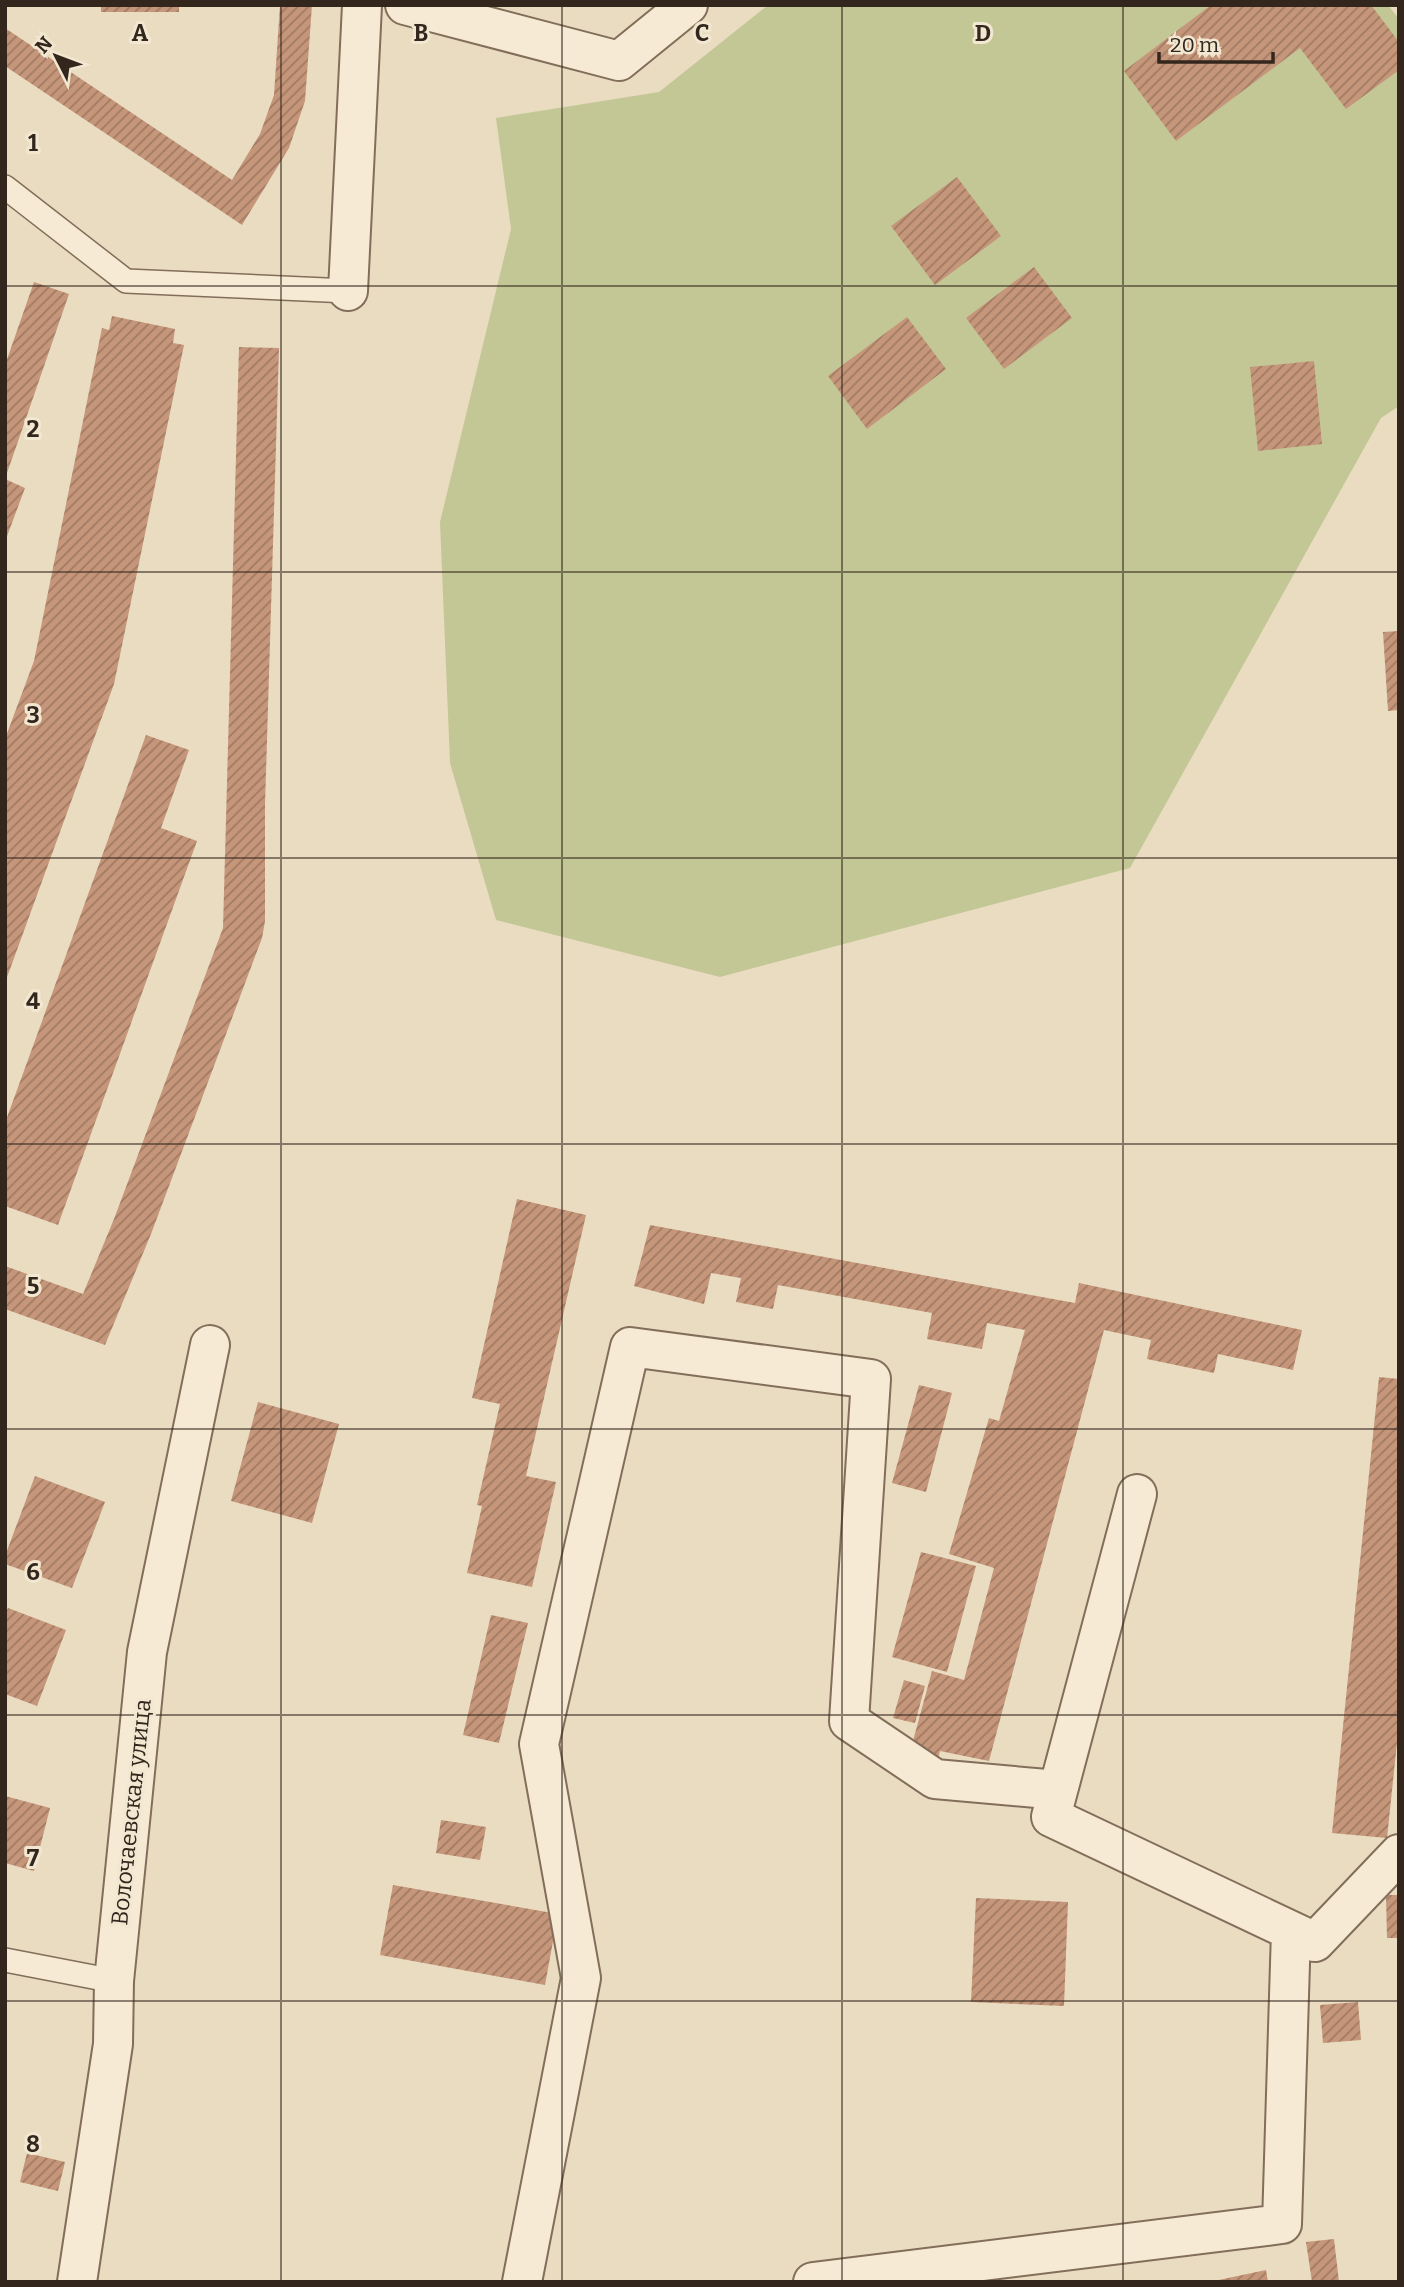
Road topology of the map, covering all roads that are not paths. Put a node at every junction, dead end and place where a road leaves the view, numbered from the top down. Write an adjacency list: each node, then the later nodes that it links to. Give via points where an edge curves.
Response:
1 (362, 5): 5 (street)
2 (405, 5): 3 (street, via 619,61)
3 (688, 5)
4 (5, 187): 5 (lane, via 126,281)
5 (348, 291)
6 (210, 1346): 12 (street, Волочаевская улица, via 147,1652)
7 (1137, 1494): 8 (street)
8 (1058, 1790): 10 (street, via 1051,1817); 14 (street, via 936,1779 849,1721 871,1379 630,1347 539,1744 581,1978)
9 (1399, 1854): 10 (street, via 1315,1942)
10 (1291, 1931): 15 (street, via 1282,2224)
11 (5, 1960): 12 (lane)
12 (114, 1981): 13 (street, Волочаевская улица, via 113,2044)
13 (77, 2282)
14 (522, 2282)
15 (813, 2282)

